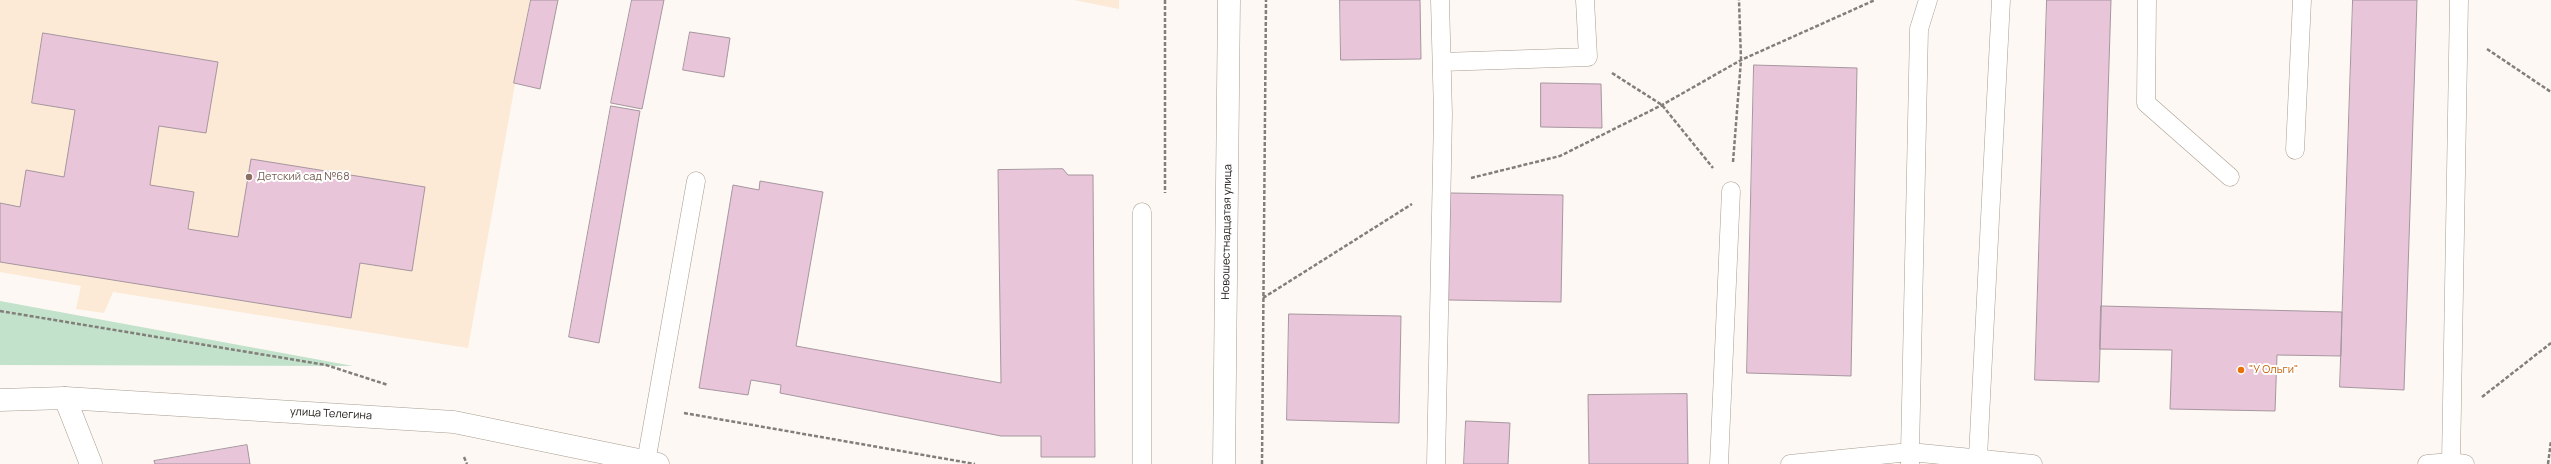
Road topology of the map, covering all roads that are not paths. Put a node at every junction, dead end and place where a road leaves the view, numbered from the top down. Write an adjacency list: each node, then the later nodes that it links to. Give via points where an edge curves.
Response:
1 (1229, 0): 23 (street, Новошестнадцатая улица)
2 (1440, 0): 9 (lane)
3 (1585, 0): 9 (lane, via 1588,58)
4 (1928, 0): 17 (lane, via 1919,30)
5 (2001, 0): 18 (lane)
6 (2147, 0): 11 (lane, via 2146,104)
7 (2302, 0): 10 (lane)
8 (2459, 0): 20 (lane, via 2452,420)
9 (1442, 62): 24 (lane)
10 (2295, 150)
11 (2230, 177)
12 (696, 181): 19 (lane, via 652,429)
13 (1731, 191): 25 (lane)
14 (1142, 212): 22 (lane)
15 (65, 398): 16 (street, улица Телегина); 19 (street, улица Телегина, via 454,422); 21 (street)
16 (0, 400)
17 (1910, 458): 18 (lane); 26 (lane)
18 (1978, 458): 27 (lane)
19 (652, 463)
20 (2458, 463): 28 (lane)
21 (91, 464)
22 (1142, 464)
23 (1224, 464)
24 (1436, 464)
25 (1719, 464)
26 (1790, 464)
27 (2032, 464)
28 (2427, 464)

